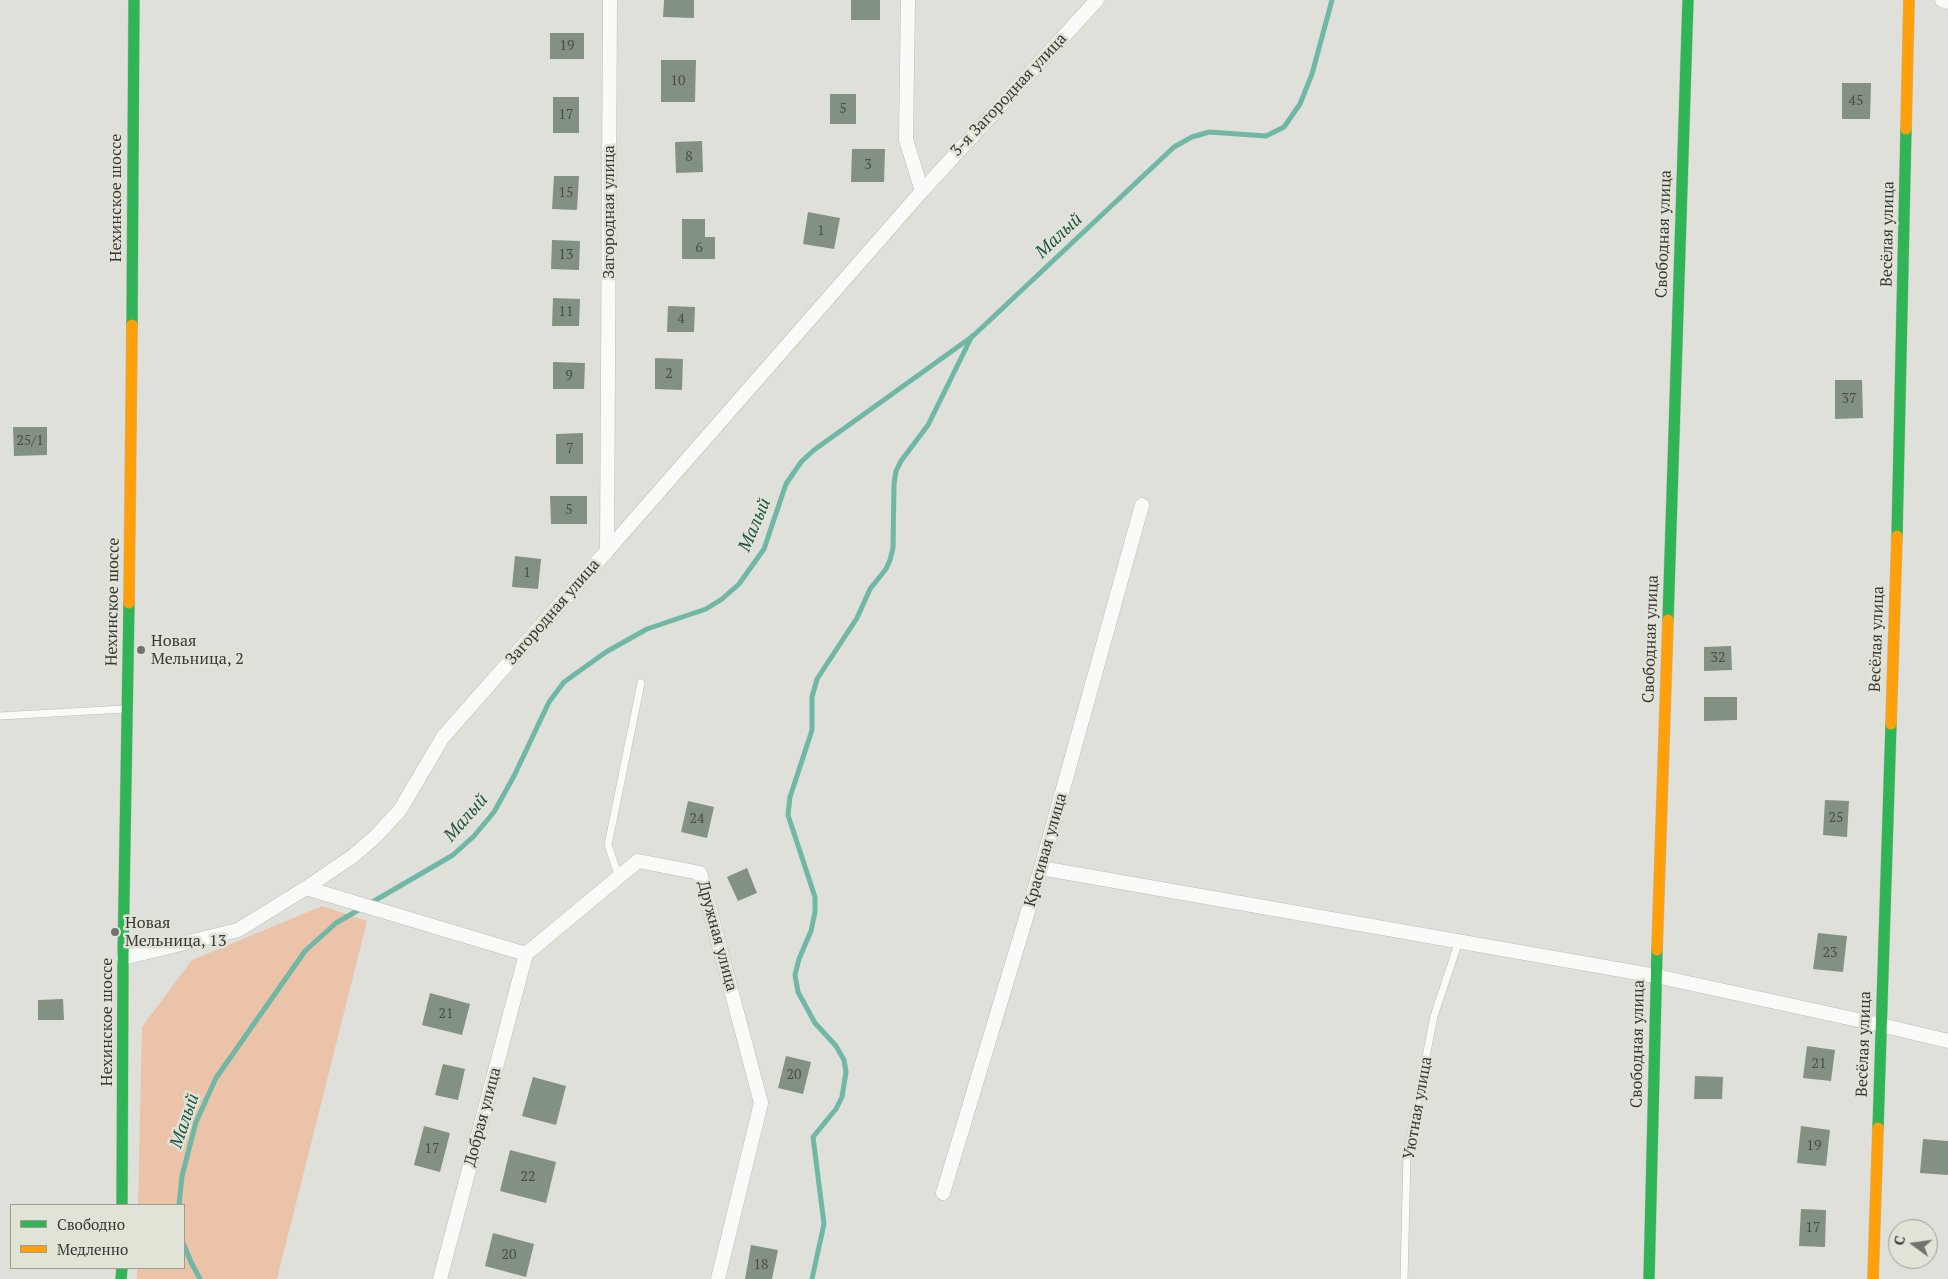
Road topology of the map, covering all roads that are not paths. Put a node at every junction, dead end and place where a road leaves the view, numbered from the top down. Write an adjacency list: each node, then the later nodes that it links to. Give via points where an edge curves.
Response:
1 (134, 0): 13 (street, Нехинское шоссе)
2 (610, 0): 11 (street, Загородная улица)
3 (908, 0): 9 (street, via 906,140)
4 (1097, 0): 9 (street, 3-я Загородная улица)
5 (1688, 0): 21 (street, Свободная улица)
6 (1909, 0): 22 (street, Весёлая улица, via 1902,403)
7 (1942, 0): 8 (street)
8 (1948, 2)
9 (922, 191): 11 (street, 3-я Загородная улица)
10 (1142, 506): 15 (street, Красивая улица)
11 (607, 551): 17 (street, Загородная улица, via 443,737 400,810 353,856)
12 (641, 683): 16 (lane, via 608,846)
13 (128, 709): 14 (lane); 20 (street, Нехинское шоссе)
14 (0, 716)
15 (1041, 868): 18 (street); 24 (street, Красивая улица)
16 (619, 877): 19 (street, Дружная улица); 27 (street, Дружная улица, via 638,861 700,873 761,1103)
17 (306, 888): 19 (street); 20 (street, Загородная улица, via 238,930)
18 (1459, 941): 21 (street); 28 (lane, Уютная улица, via 1434,1016 1408,1154)
19 (526, 954): 26 (street, Добрая улица)
20 (124, 958): 25 (street, Нехинское шоссе)
21 (1656, 976): 22 (street); 29 (street, Свободная улица)
22 (1881, 1025): 23 (street); 30 (street, Весёлая улица)
23 (1948, 1042)
24 (943, 1193)
25 (122, 1204)
26 (440, 1279)
27 (718, 1279)
28 (1404, 1279)
29 (1649, 1279)
30 (1873, 1279)

